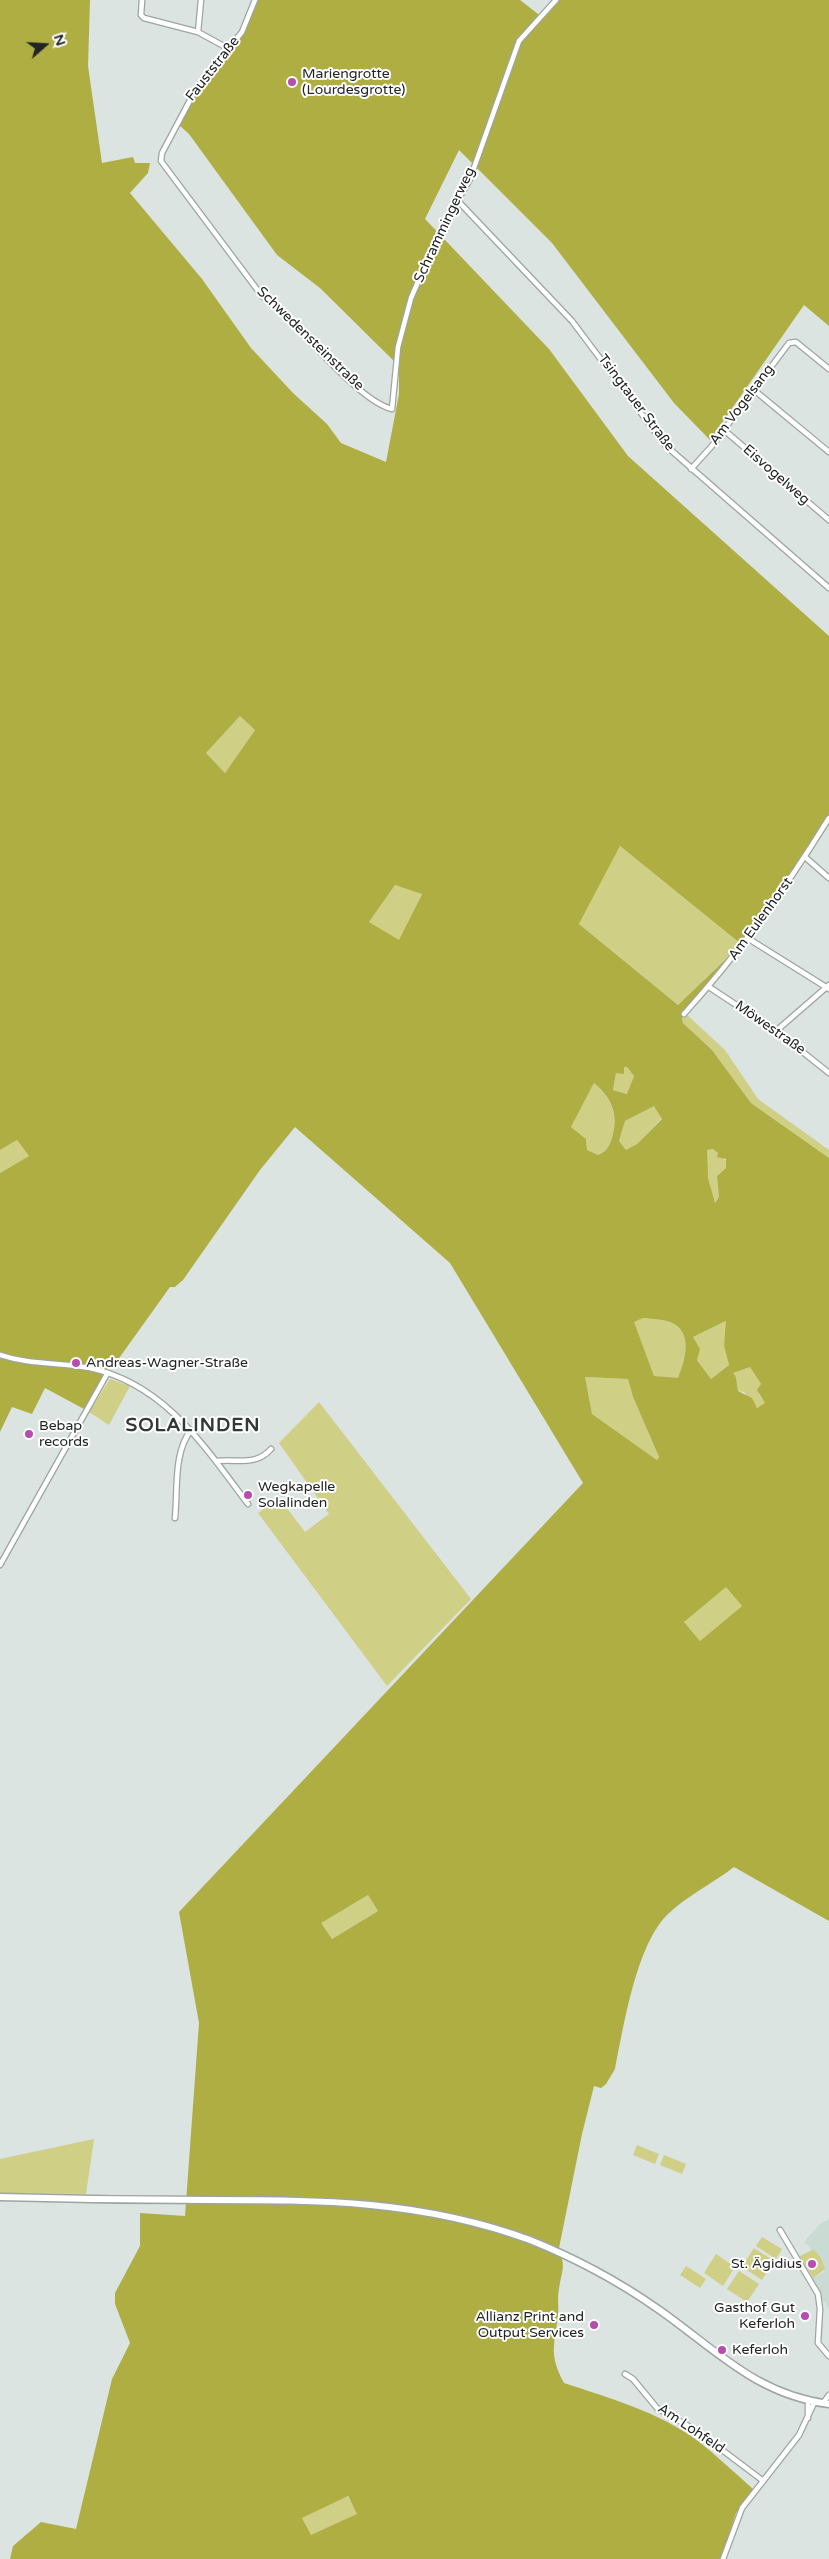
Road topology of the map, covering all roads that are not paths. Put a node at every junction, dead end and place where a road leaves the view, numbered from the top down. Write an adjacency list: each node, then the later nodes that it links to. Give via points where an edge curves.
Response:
1 (142, 0): 5 (street, via 144,18)
2 (200, 0): 5 (street)
3 (255, 0): 6 (street, Fauststraße, via 242,32)
4 (556, 0): 8 (street, Schrammingerweg, via 519,41 472,175)
5 (198, 32): 6 (street)
6 (229, 49): 7 (street, Fauststraße, via 188,101 162,152)
7 (162, 164): 11 (street, Schwedensteinstraße, via 262,296 356,385 378,403)
8 (458, 201): 11 (street, Schrammingerweg, via 432,248 404,318); 14 (street, Tsingtauer Straße, via 572,321 665,445)
9 (829, 369): 10 (street, Am Vogelsang, via 792,341)
10 (754, 390): 12 (street, Am Vogelsang); 13 (street)
11 (392, 409)
12 (724, 430): 14 (street, Am Vogelsang); 15 (street, Eisvogelweg)
13 (829, 452)
14 (691, 469): 16 (street, Tsingtauer Straße)
15 (829, 520)
16 (829, 588)
17 (829, 818): 18 (street, Am Eulenhorst)
18 (805, 857): 19 (street); 20 (street, Am Eulenhorst)
19 (829, 878)
20 (749, 939): 21 (street, Am Eulenhorst); 22 (street)
21 (709, 987): 23 (street, Am Eulenhorst); 24 (street, Möwestraße)
22 (828, 987): 24 (street)
23 (684, 1014)
24 (776, 1031): 25 (street, Möwestraße)
25 (829, 1073)
26 (0, 1355): 27 (street, via 19,1361 76,1366)
27 (108, 1374): 28 (street, via 127,1381 158,1400); 33 (street)
28 (191, 1430): 30 (street); 32 (street, via 180,1450)
29 (271, 1449): 30 (street, via 254,1461)
30 (217, 1462): 31 (street)
31 (248, 1504)
32 (175, 1518)
33 (0, 1565)
34 (0, 2197): 39 (main road, via 343,2201 419,2210 468,2221 530,2241 589,2267 660,2310 742,2373 775,2389)
35 (780, 2230): 36 (street, via 818,2294 818,2343)
36 (829, 2356)
37 (625, 2374): 43 (street, Am Lohfeld, via 657,2408 697,2431)
38 (829, 2395): 41 (street)
39 (808, 2399): 40 (main road); 42 (street)
40 (815, 2401): 41 (main road); 42 (street)
41 (826, 2403)
42 (808, 2418): 43 (street, via 798,2436)
43 (762, 2480): 44 (street, via 739,2515)
44 (723, 2559)

